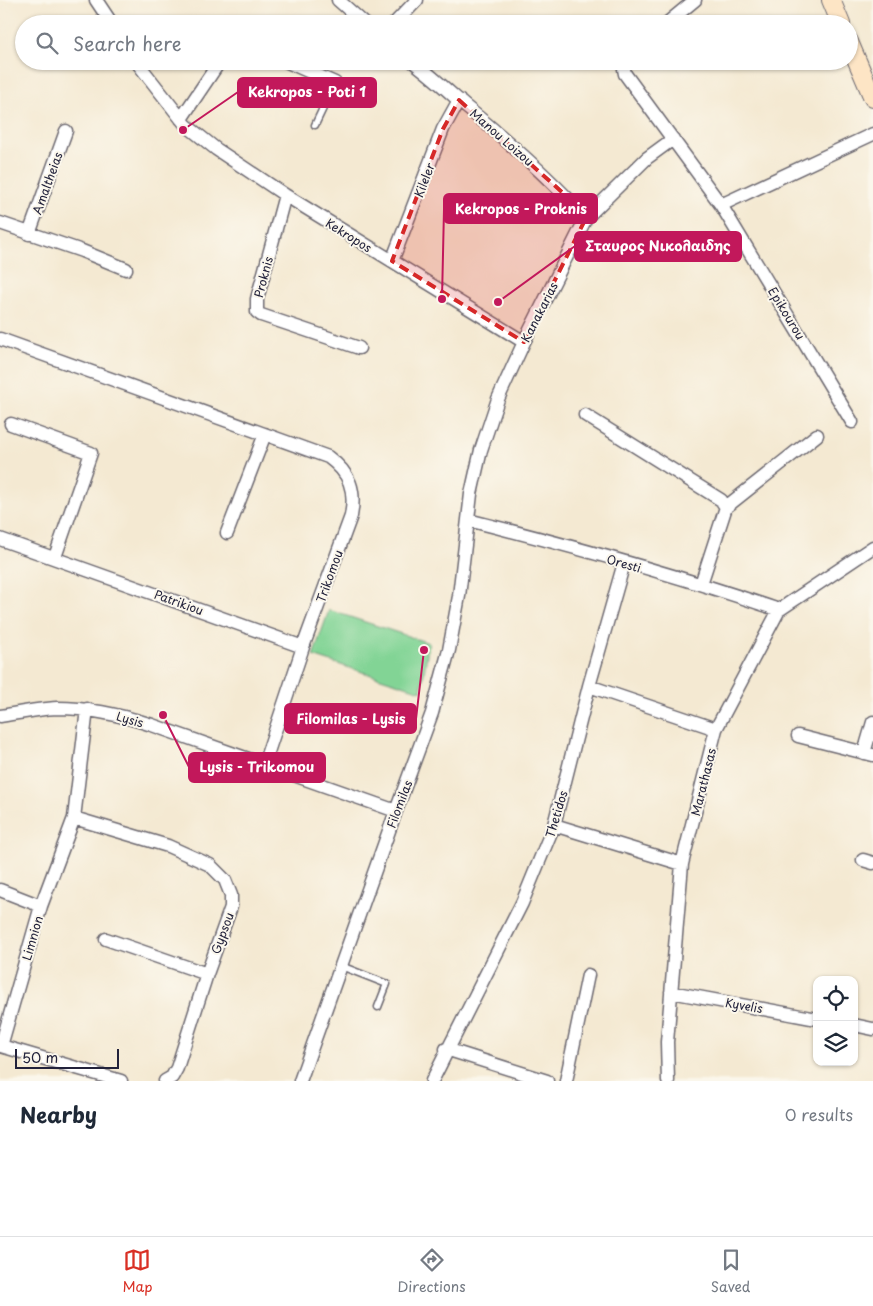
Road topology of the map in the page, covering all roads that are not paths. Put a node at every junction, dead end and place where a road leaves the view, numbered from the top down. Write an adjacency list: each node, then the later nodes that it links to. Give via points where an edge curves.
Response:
1 (96, 0): 6 (street)
2 (338, 0): 7 (street)
3 (417, 0): 8 (street)
4 (695, 0): 9 (street)
5 (831, 0): 10 (street)
6 (106, 15)
7 (355, 15)
8 (403, 15)
9 (677, 15)
10 (837, 15)
11 (858, 63): 18 (street)
12 (143, 70): 20 (street, Kekropos)
13 (214, 70): 20 (street)
14 (305, 70): 17 (street)
15 (424, 70): 19 (street, Manou Loizou)
16 (624, 70): 24 (street, Epikourou)
17 (335, 83): 21 (lane)
18 (873, 98)
19 (459, 100): 27 (street, Manou Loizou, via 532,162); 30 (street, Kileler, via 443,128)
20 (181, 119): 25 (street, Kekropos, via 216,149)
21 (315, 125)
22 (66, 131): 29 (street, Amaltheias)
23 (873, 134): 26 (street)
24 (673, 139): 26 (street, Epikourou); 27 (street, Kanakarias, via 647,158)
25 (285, 194): 30 (street, Kekropos); 34 (street, Proknis, via 256,312)
26 (721, 205): 36 (street, Epikourou)
27 (586, 218): 33 (street, Kanakarias)
28 (0, 223): 29 (street)
29 (29, 234): 31 (street)
30 (392, 261): 33 (street, Kekropos)
31 (126, 269)
32 (0, 339): 38 (street, Trikomou)
33 (524, 342): 41 (street, Kanakarias, via 488,426 475,471)
34 (359, 348)
35 (585, 415): 40 (street)
36 (852, 422)
37 (11, 424): 45 (street, via 91,453)
38 (266, 434): 42 (street); 49 (street, Trikomou, via 328,457 347,476 353,495 351,516)
39 (817, 435): 40 (street)
40 (726, 506): 47 (street)
41 (468, 520): 46 (street, Oresti); 58 (street, Filomilas, via 449,650 432,713)
42 (227, 533)
43 (0, 539): 45 (street, Patrikiou)
44 (873, 547): 48 (street, Marathasas)
45 (55, 557): 49 (street, Patrikiou)
46 (624, 563): 47 (street, Oresti); 50 (street, Thetidos)
47 (701, 584): 48 (street, Oresti)
48 (779, 610): 54 (street, Marathasas)
49 (303, 647): 57 (street, Trikomou)
50 (589, 686): 54 (street); 60 (street, Thetidos)
51 (87, 709): 52 (street, Lysis, via 57,708); 57 (street, Lysis, via 142,722); 59 (street, Limnion)
52 (0, 716)
53 (873, 722): 56 (street)
54 (716, 729): 61 (street, Marathasas)
55 (798, 736): 56 (street)
56 (868, 754)
57 (264, 764): 58 (street, Lysis)
58 (396, 811): 65 (street, Filomilas)
59 (74, 818): 63 (street, Limnion); 66 (street, Gypsou, via 168,846 210,865 225,880 231,895 231,907)
60 (554, 825): 61 (street); 74 (street, Thetidos, via 522,903)
61 (682, 864): 68 (street, Marathasas)
62 (0, 890): 63 (street)
63 (41, 906): 73 (street, Limnion)
64 (106, 939): 66 (street)
65 (341, 966): 69 (lane, via 387,984); 77 (street, Filomilas)
66 (207, 974): 76 (street, Gypsou, via 177,1068)
67 (588, 975): 80 (street)
68 (671, 992): 70 (street, Kyvelis); 81 (street, Marathasas)
69 (378, 1007)
70 (813, 1018)
71 (858, 1027): 72 (street)
72 (873, 1029)
73 (0, 1046): 75 (street, Limnion)
74 (446, 1050): 78 (street, Thetidos); 79 (street)
75 (121, 1081)
76 (165, 1081)
77 (300, 1081)
78 (432, 1081)
79 (547, 1081)
80 (566, 1081)
81 (668, 1081)

